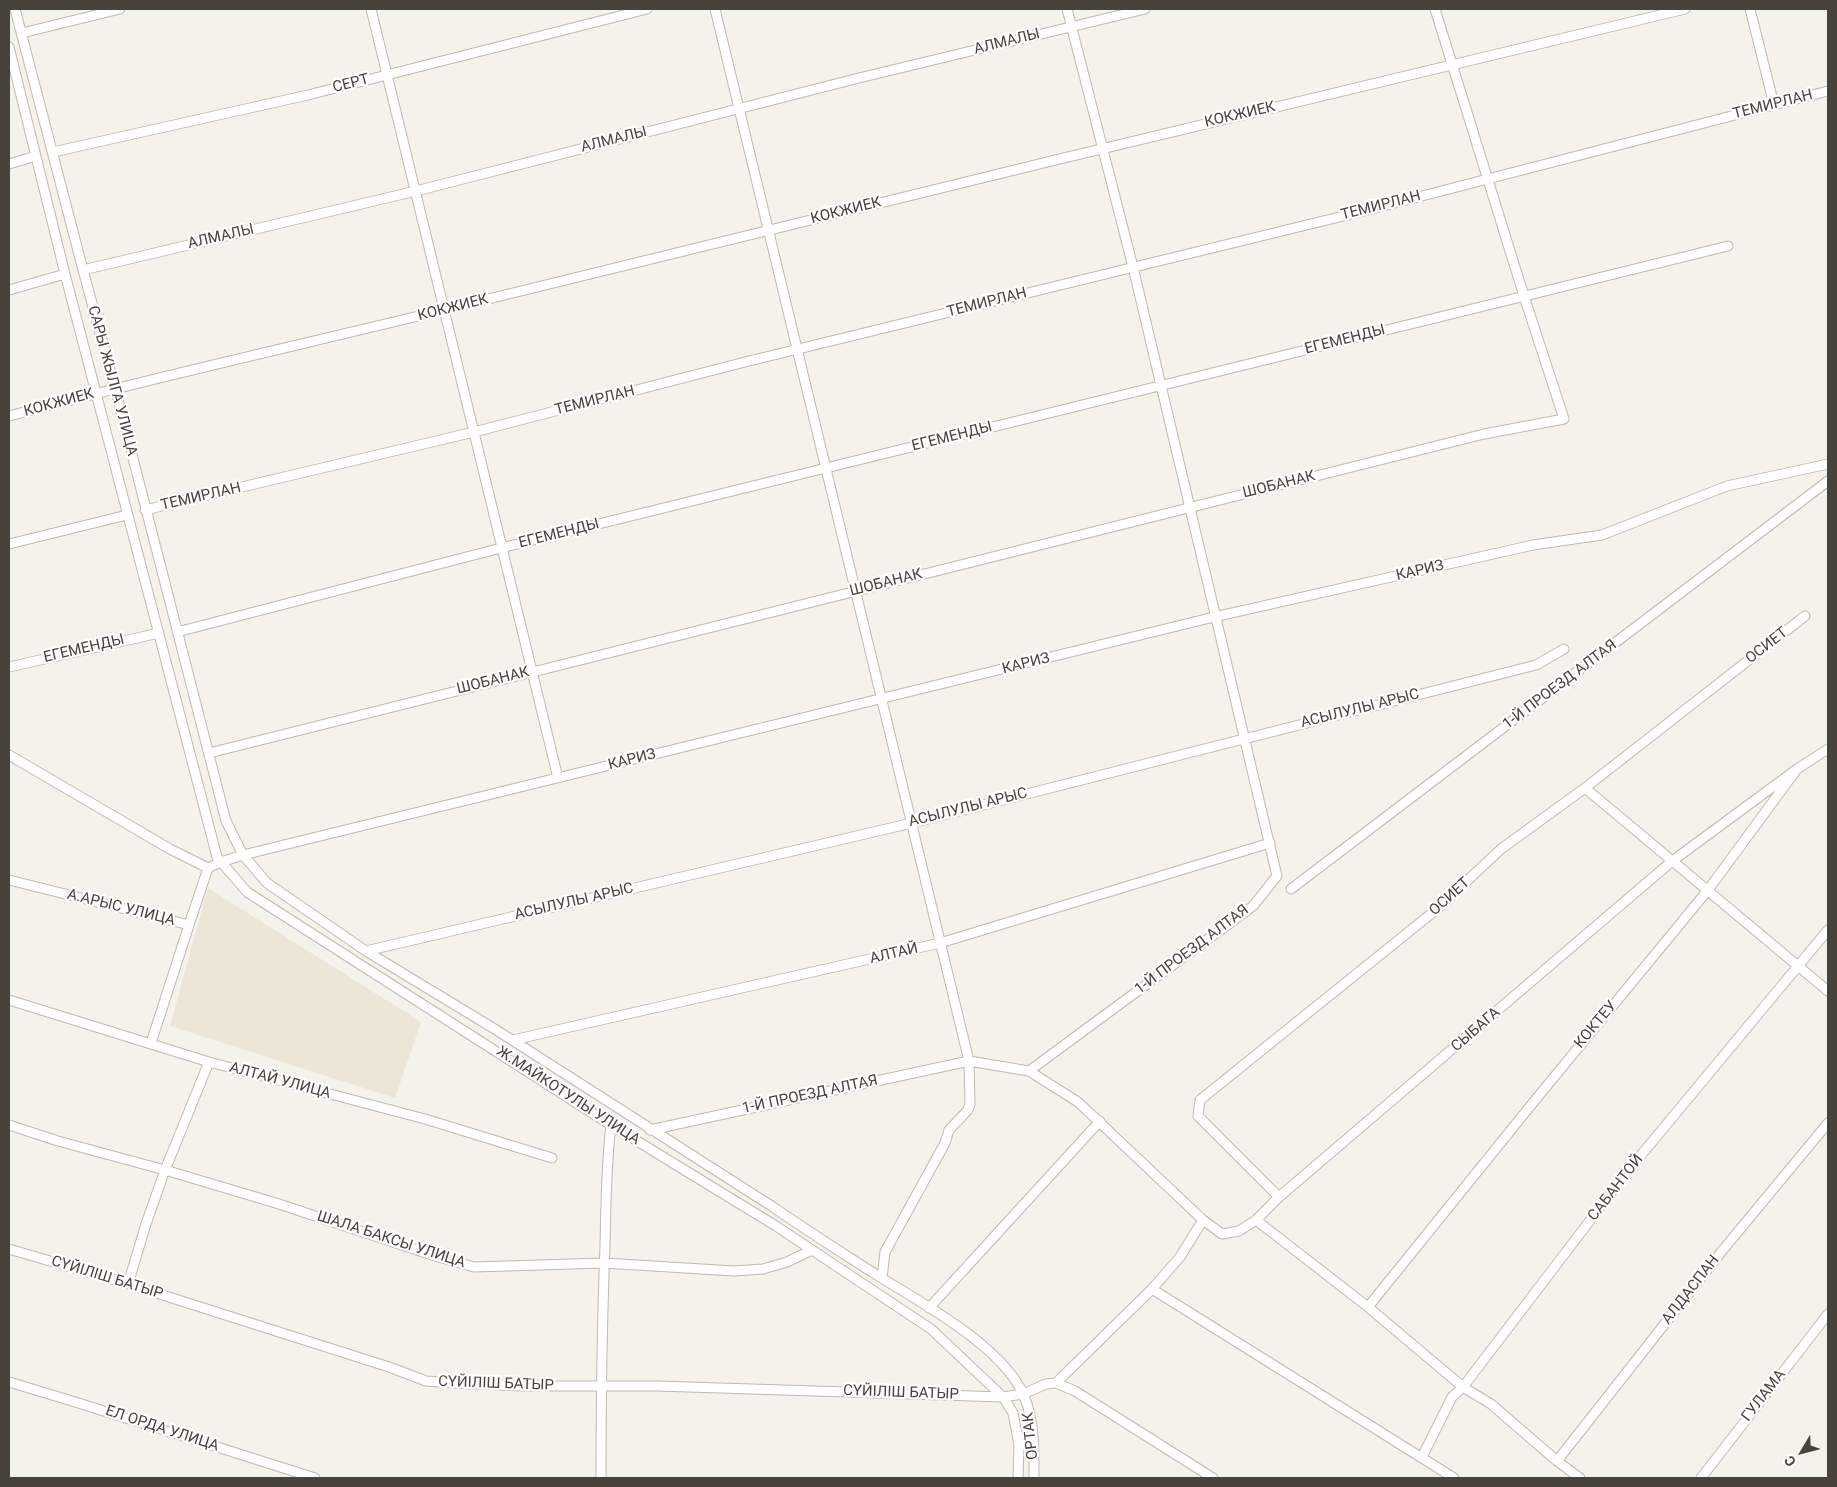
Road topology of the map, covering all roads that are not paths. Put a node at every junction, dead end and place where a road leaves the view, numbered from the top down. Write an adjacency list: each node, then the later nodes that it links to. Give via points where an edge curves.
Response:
1 (16, 9): 12 (street, САРЫ ЖЫЛГА УЛИЦА)
2 (120, 9): 12 (street)
3 (371, 9): 15 (street)
4 (647, 9): 15 (street, СЕРТ)
5 (715, 9): 18 (street)
6 (1067, 9): 11 (street)
7 (1145, 9): 11 (street, АЛМАЛЫ)
8 (1435, 9): 14 (street)
9 (1685, 9): 14 (street, КОКЖИЕК)
10 (1750, 9): 17 (street)
11 (1072, 27): 18 (street, АЛМАЛЫ); 19 (street)
12 (22, 33): 20 (street, САРЫ ЖЫЛГА УЛИЦА)
13 (9, 47): 21 (street, САРЫ ЖЫЛГА УЛИЦА)
14 (1452, 64): 19 (street, КОКЖИЕК); 23 (street)
15 (387, 75): 20 (street, СЕРТ); 24 (street)
16 (1828, 91): 17 (street, ТЕМИРЛАН)
17 (1774, 105): 23 (street, ТЕМИРЛАН)
18 (739, 108): 24 (street, АЛМАЛЫ); 25 (street)
19 (1103, 148): 25 (street, КОКЖИЕК); 27 (street)
20 (54, 152): 28 (street, САРЫ ЖЫЛГА УЛИЦА)
21 (36, 156): 22 (street); 29 (street, САРЫ ЖЫЛГА УЛИЦА)
22 (9, 164)
23 (1488, 179): 27 (street, ТЕМИРЛАН); 31 (street)
24 (416, 191): 28 (street, АЛМАЛЫ); 32 (street)
25 (769, 230): 32 (street, КОКЖИЕК); 33 (street)
26 (1728, 246): 31 (street, ЕГЕМЕНДЫ)
27 (1133, 267): 33 (street, ТЕМИРЛАН); 34 (street)
28 (83, 270): 35 (street, САРЫ ЖЫЛГА УЛИЦА)
29 (65, 274): 30 (street); 36 (street, САРЫ ЖЫЛГА УЛИЦА)
30 (9, 290)
31 (1524, 296): 34 (street, ЕГЕМЕНДЫ); 42 (street, ШОБАНАК, via 1564,420 1484,434)
32 (445, 310): 35 (street, КОКЖИЕК); 38 (street)
33 (798, 350): 38 (street, ТЕМИРЛАН); 40 (street)
34 (1161, 385): 40 (street, ЕГЕМЕНДЫ); 42 (street)
35 (116, 388): 36 (street, КОКЖИЕК); 43 (street, САРЫ ЖЫЛГА УЛИЦА)
36 (97, 393): 37 (street, КОКЖИЕК); 44 (street, САРЫ ЖЫЛГА УЛИЦА)
37 (9, 416)
38 (474, 432): 43 (street, ТЕМИРЛАН); 46 (street)
39 (1828, 464): 49 (street, КАРИЗ, via 1727,486 1602,535 1533,545)
40 (827, 468): 46 (street, ЕГЕМЕНДЫ); 47 (street)
41 (1828, 481): 71 (street, 1-Й ПРОЕЗД АЛТАЯ)
42 (1189, 508): 47 (street, ШОБАНАК); 49 (street)
43 (145, 510): 50 (street, САРЫ ЖЫЛГА УЛИЦА)
44 (127, 515): 45 (street); 51 (street, САРЫ ЖЫЛГА УЛИЦА)
45 (9, 544)
46 (501, 548): 50 (street, ЕГЕМЕНДЫ); 54 (street)
47 (856, 590): 54 (street, ШОБАНАК); 55 (street)
48 (1805, 616): 63 (street, ОСИЕТ)
49 (1214, 617): 55 (street, КАРИЗ); 56 (street)
50 (177, 632): 58 (street, САРЫ ЖЫЛГА УЛИЦА)
51 (159, 633): 53 (street, ЕГЕМЕНДЫ); 60 (street, САРЫ ЖЫЛГА УЛИЦА)
52 (1564, 649): 56 (street, АСЫЛУЛЫ АРЫС, via 1536,665)
53 (9, 667)
54 (531, 671): 58 (street, ШОБАНАК); 62 (street)
55 (882, 699): 62 (street, КАРИЗ); 64 (street)
56 (1245, 738): 64 (street, АСЫЛУЛЫ АРЫС); 65 (street)
57 (1828, 749): 61 (street, КОКТЕУ)
58 (209, 753): 66 (street, Ж.МАЙКОТУЛЫ УЛИЦА, via 226,820)
59 (9, 755): 69 (street)
60 (190, 756): 67 (street, Ж.МАЙКОТУЛЫ УЛИЦА, via 217,857)
61 (1798, 769): 68 (street, СЫБАГА); 72 (street, КОКТЕУ)
62 (558, 778): 66 (street, КАРИЗ)
63 (1585, 788): 68 (street); 94 (street, ОСИЕТ, via 1501,848 1437,910 1200,1100 1198,1116)
64 (912, 823): 75 (street); 76 (street, АСЫЛУЛЫ АРЫС)
65 (1270, 843): 75 (street, АЛТАЙ); 84 (street, 1-Й ПРОЕЗД АЛТАЯ, via 1277,876 1253,906)
66 (243, 856): 67 (street, КАРИЗ); 76 (street, Ж.МАЙКОТУЛЫ УЛИЦА, via 267,882)
67 (222, 862): 69 (street); 88 (street, Ж.МАЙКОТУЛЫ УЛИЦА, via 247,892)
68 (1671, 862): 72 (street); 94 (street, СЫБАГА)
69 (208, 868): 73 (street, А.АРЫС УЛИЦА)
70 (9, 880): 73 (street, А.АРЫС УЛИЦА)
71 (1291, 889)
72 (1708, 890): 77 (street); 103 (street, КОКТЕУ)
73 (189, 925): 81 (street)
74 (1828, 930): 77 (street, САБАНТОЙ)
75 (940, 943): 80 (street, АЛТАЙ); 82 (street)
76 (366, 951): 80 (street, Ж.МАЙКОТУЛЫ УЛИЦА)
77 (1798, 967): 78 (street); 109 (street, САБАНТОЙ, via 1627,1172)
78 (1828, 991)
79 (9, 1000): 81 (street, АЛТАЙ УЛИЦА)
80 (512, 1040): 89 (street, Ж.МАЙКОТУЛЫ УЛИЦА)
81 (151, 1043): 83 (street, АЛТАЙ УЛИЦА)
82 (969, 1061): 84 (street); 89 (street, 1-Й ПРОЕЗД АЛТАЯ); 100 (street, via 968,1110 949,1130 885,1252)
83 (209, 1062): 90 (street, АЛТАЙ УЛИЦА, via 424,1119); 91 (street)
84 (1030, 1071): 85 (street, via 1078,1102)
85 (1100, 1121): 95 (street); 104 (street)
86 (1828, 1123): 113 (street, АЛДАСПАН, via 1722,1251)
87 (9, 1125): 91 (street, ШАЛА БАКСЫ УЛИЦА)
88 (611, 1125): 93 (street, Ж.МАЙКОТУЛЫ УЛИЦА); 99 (street)
89 (650, 1130): 92 (street, Ж.МАЙКОТУЛЫ УЛИЦА)
90 (552, 1158)
91 (165, 1170): 99 (street, ШАЛА БАКСЫ УЛИЦА, via 474,1267); 101 (street)
92 (714, 1170): 93 (street); 100 (street, Ж.МАЙКОТУЛЫ УЛИЦА)
93 (706, 1182): 98 (street, Ж.МАЙКОТУЛЫ УЛИЦА)
94 (1279, 1198): 96 (street, СЫБАГА)
95 (1203, 1220): 96 (street, СЫБАГА, via 1222,1234 1239,1231); 102 (street, via 1180,1257)
96 (1256, 1220): 103 (street)
97 (9, 1249): 101 (street, СҮЙІЛІШ БАТЫР)
98 (812, 1250): 99 (street, ШАЛА БАКСЫ УЛИЦА, via 771,1267 734,1271); 111 (street, Ж.МАЙКОТУЛЫ УЛИЦА, via 931,1329)
99 (604, 1263): 108 (street)
100 (882, 1278): 104 (street, Ж.МАЙКОТУЛЫ УЛИЦА)
101 (128, 1284): 108 (street, СҮЙІЛІШ БАТЫР, via 426,1381)
102 (1152, 1289): 107 (street); 112 (street)
103 (1368, 1307): 109 (street)
104 (929, 1308): 110 (street, Ж.МАЙКОТУЛЫ УЛИЦА, via 987,1349 1006,1368)
105 (1828, 1314): 121 (street, ГУЛАМА)
106 (9, 1382): 114 (street, ЕЛ ОРДА УЛИЦА)
107 (1056, 1383): 110 (street, СҮЙІЛІШ БАТЫР); 118 (street, via 1075,1391)
108 (600, 1386): 111 (street, СҮЙІЛІШ БАТЫР); 115 (street)
109 (1463, 1387): 112 (street, САБАНТОЙ, via 1452,1396); 113 (street, via 1492,1404)
110 (1023, 1394): 111 (street, СҮЙІЛІШ БАТЫР); 117 (street, ОРТАК, via 1034,1442)
111 (1004, 1396): 116 (street, ОРТАК, via 1012,1413 1019,1445)
112 (1422, 1457): 119 (street)
113 (1557, 1461): 120 (street)
114 (315, 1478)
115 (601, 1478)
116 (1018, 1478)
117 (1034, 1478)
118 (1213, 1478)
119 (1454, 1478)
120 (1580, 1478)
121 (1701, 1478)

